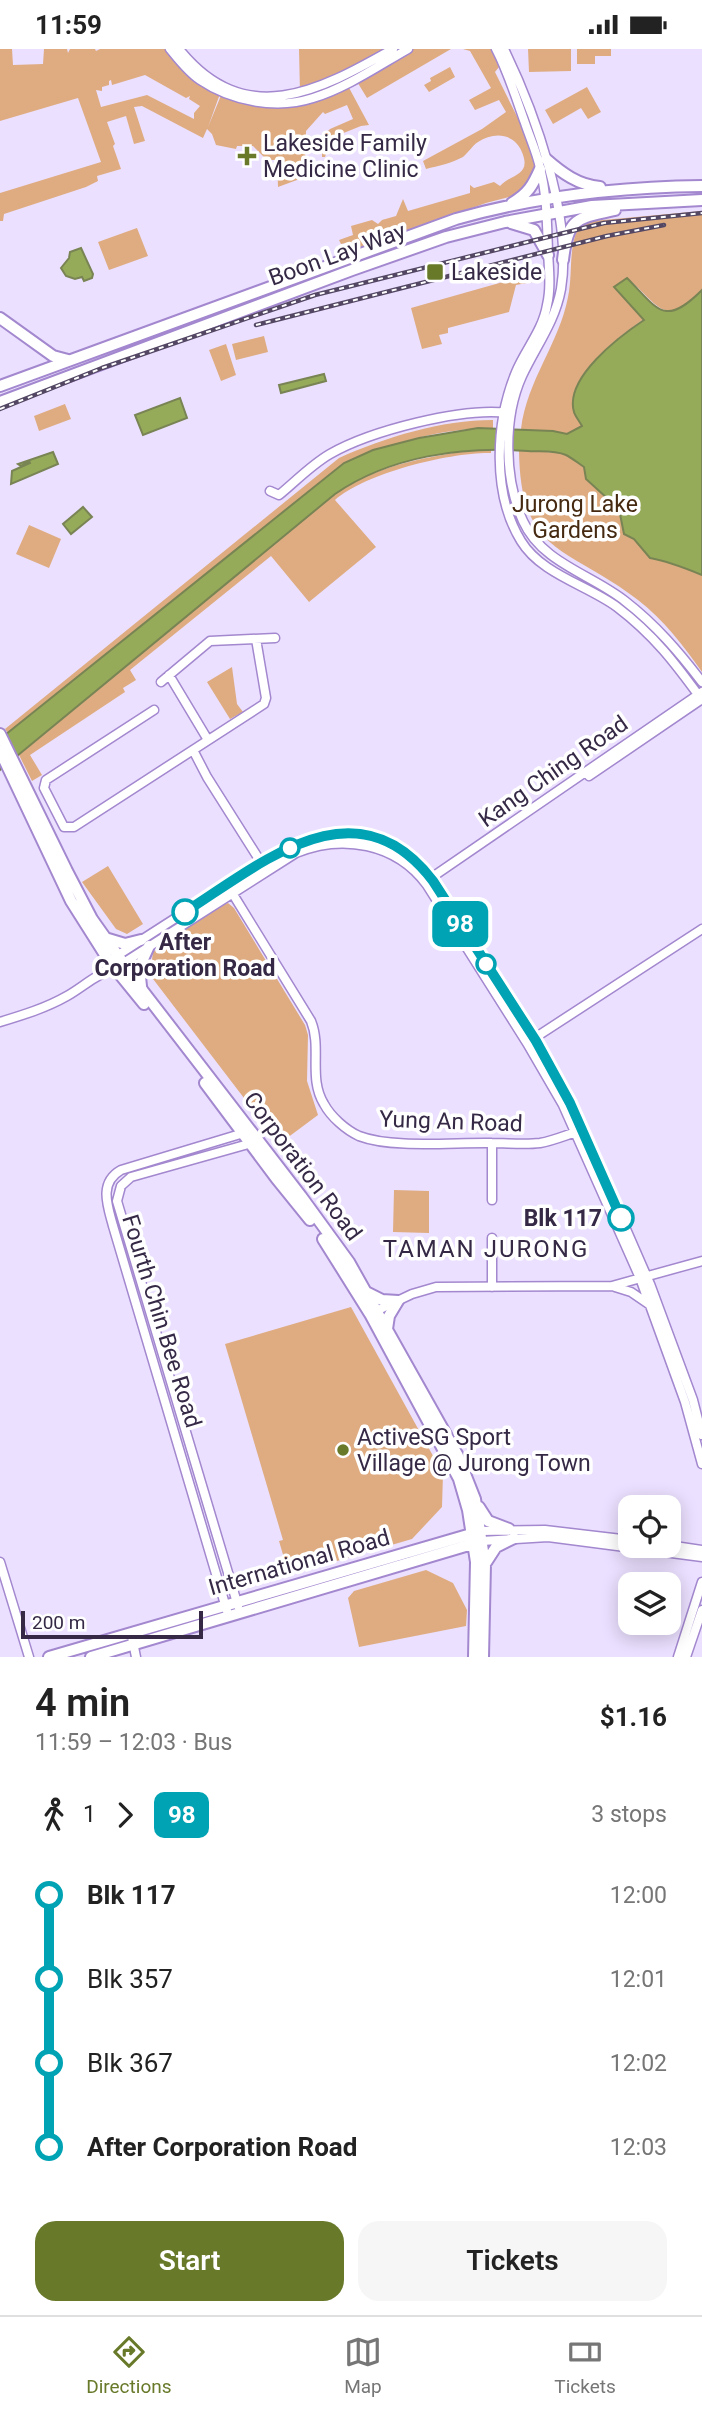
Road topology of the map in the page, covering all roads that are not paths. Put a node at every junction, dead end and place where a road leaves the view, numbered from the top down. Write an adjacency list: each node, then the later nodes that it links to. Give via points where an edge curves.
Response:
1 (170, 49): 4 (street, via 198,79 221,91 241,99 276,103 312,99)
2 (179, 49): 3 (street, via 224,87 247,95 276,97 321,87)
3 (393, 49)
4 (408, 49)
5 (496, 49): 7 (street)
6 (504, 49): 7 (street, via 522,89)
7 (543, 164): 9 (main road, via 582,184); 10 (street); 13 (main road, via 532,188)
8 (702, 186): 9 (main road, Boon Lay Way)
9 (620, 188): 10 (main road, Boon Lay Way)
10 (550, 198): 13 (main road, Boon Lay Way); 14 (street); 15 (street)
11 (702, 200): 12 (main road, Boon Lay Way)
12 (635, 205): 14 (main road, Boon Lay Way); 18 (main road, via 575,222)
13 (503, 207): 20 (main road, Boon Lay Way, via 456,219)
14 (558, 211): 15 (main road, Boon Lay Way); 18 (street)
15 (546, 214): 16 (main road, Boon Lay Way); 17 (street)
16 (505, 222): 17 (main road, via 534,230); 22 (main road, Boon Lay Way, via 352,269)
17 (548, 255): 23 (street, via 547,308 510,387)
18 (563, 260): 23 (street, via 555,310)
19 (0, 318): 20 (main road, via 53,356)
20 (70, 360): 21 (main road, Boon Lay Way)
21 (0, 386)
22 (0, 402)
23 (508, 413): 24 (street, via 440,417 358,441 325,457 279,495); 27 (street, via 505,451 516,504 537,544 621,598)
24 (270, 491)
25 (275, 638): 26 (street)
26 (257, 639): 28 (street, via 210,641); 34 (street, via 266,701)
27 (665, 642): 30 (street); 31 (street)
28 (169, 675): 29 (street); 34 (street)
29 (161, 682)
30 (702, 682)
31 (701, 697): 42 (street, Kang Ching Road)
32 (154, 710): 38 (street, via 46,780 44,788)
33 (0, 734): 37 (main road, Corporation Road)
34 (208, 740): 35 (street)
35 (194, 750): 38 (street, via 71,829 62,825); 41 (street)
36 (0, 751): 37 (main road, Corporation Road)
37 (10, 763): 39 (main road, Corporation Road); 40 (main road, Corporation Road)
38 (52, 806): 39 (street)
39 (38, 814): 40 (main road, Corporation Road)
40 (56, 860): 45 (main road, Corporation Road); 47 (main road, Corporation Road, via 71,901)
41 (262, 864): 42 (street, via 317,836 353,834 386,841 406,853); 43 (street)
42 (429, 882): 43 (street, via 383,851 336,842 296,853); 50 (street)
43 (230, 889): 46 (street); 54 (street, Yung An Road, via 311,1021 315,1080 333,1117 357,1135 376,1140)
44 (702, 931): 50 (street)
45 (105, 938): 46 (main road); 47 (main road, Corporation Road)
46 (145, 943): 47 (street); 48 (main road, via 139,968)
47 (116, 962): 48 (main road, Corporation Road); 49 (street, via 57,1001); 52 (main road, Corporation Road)
48 (143, 992): 52 (main road, Corporation Road)
49 (0, 1022)
50 (531, 1042): 51 (street, via 570,1103)
51 (578, 1131): 54 (street, Yung An Road, via 539,1143); 58 (street)
52 (246, 1133): 53 (main road, Corporation Road); 80 (street, Fourth Chin Bee Road, via 121,1170 110,1179 106,1192)
53 (254, 1142): 61 (main road, Corporation Road, via 349,1262); 64 (main road, Corporation Road); 79 (street, Fourth Chin Bee Road, via 131,1177 121,1186 117,1201)
54 (492, 1143): 55 (street)
55 (492, 1200)
56 (492, 1238): 60 (street)
57 (702, 1261): 58 (street)
58 (643, 1277): 59 (street); 63 (street); 66 (street)
59 (612, 1286): 60 (street); 63 (street)
60 (492, 1287): 62 (street, via 436,1287)
61 (366, 1292): 62 (main road); 64 (main road, Corporation Road)
62 (398, 1301): 64 (street); 65 (main road)
63 (650, 1305): 66 (street)
64 (374, 1313): 65 (main road, Corporation Road); 71 (main road, Corporation Road, via 453,1465)
65 (387, 1329): 69 (main road, Corporation Road, via 458,1456)
66 (697, 1420): 67 (street); 68 (street)
67 (702, 1436)
68 (702, 1464)
69 (475, 1499): 70 (main road, via 488,1521); 71 (main road, Corporation Road)
70 (511, 1534): 71 (street); 72 (street, via 545,1530); 75 (street); 77 (main road)
71 (477, 1537): 77 (main road, Corporation Road); 79 (main road, International Road); 82 (main road, International Road); 90 (main road, Corporation Road)
72 (618, 1539)
73 (681, 1547): 74 (street)
74 (702, 1550)
75 (702, 1557)
76 (0, 1562): 86 (street)
77 (485, 1564): 91 (main road, Corporation Road)
78 (702, 1582): 92 (street)
79 (237, 1602): 80 (main road, International Road); 82 (street, Fourth Chin Bee Road)
80 (225, 1605): 83 (street, Fourth Chin Bee Road); 84 (main road, International Road)
81 (702, 1610): 93 (street)
82 (240, 1613): 83 (main road, International Road)
83 (228, 1617): 85 (main road, International Road)
84 (134, 1632): 85 (street); 87 (main road, International Road)
85 (133, 1645): 88 (main road, International Road); 89 (street)
86 (29, 1657)
87 (49, 1657)
88 (91, 1657)
89 (136, 1657)
90 (474, 1657)
91 (483, 1657)
92 (678, 1657)
93 (687, 1657)

